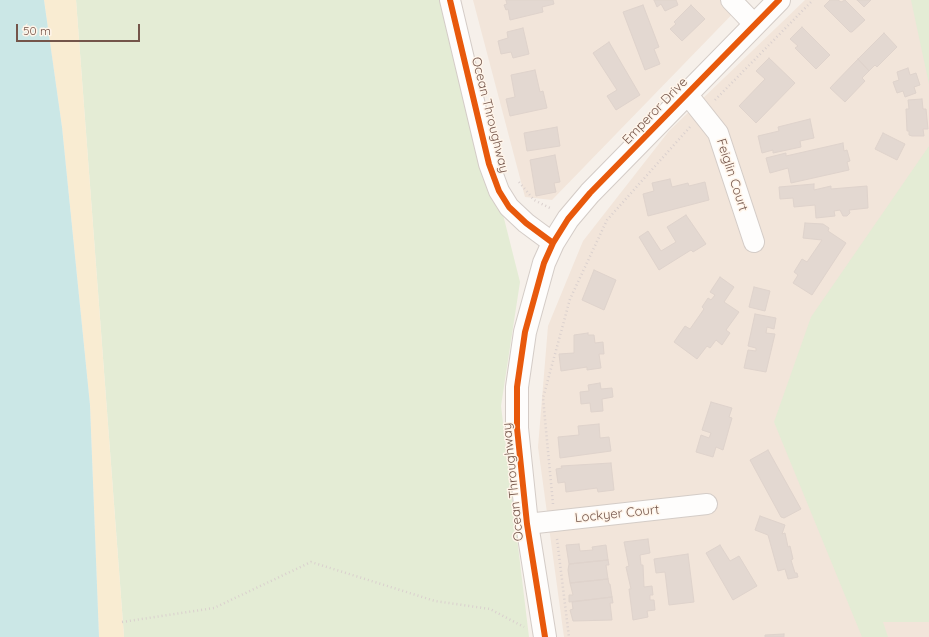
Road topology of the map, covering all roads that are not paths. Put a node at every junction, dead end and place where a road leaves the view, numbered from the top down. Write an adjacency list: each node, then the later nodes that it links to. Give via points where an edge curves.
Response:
1 (450, 0): 7 (street, Ocean Throughway, via 489,164 499,191 509,208)
2 (731, 0): 4 (street)
3 (779, 0): 4 (street, Emperor Drive)
4 (755, 25): 5 (street, Emperor Drive)
5 (687, 94): 6 (street, Feiglin Court, via 718,132); 7 (street, Emperor Drive, via 590,193 568,219)
6 (754, 242)
7 (553, 243): 9 (street, Ocean Throughway, via 544,262 524,332 517,387 516,428)
8 (707, 504): 9 (street, Lockyer Court)
9 (527, 524): 10 (street, Ocean Throughway)
10 (538, 634)

